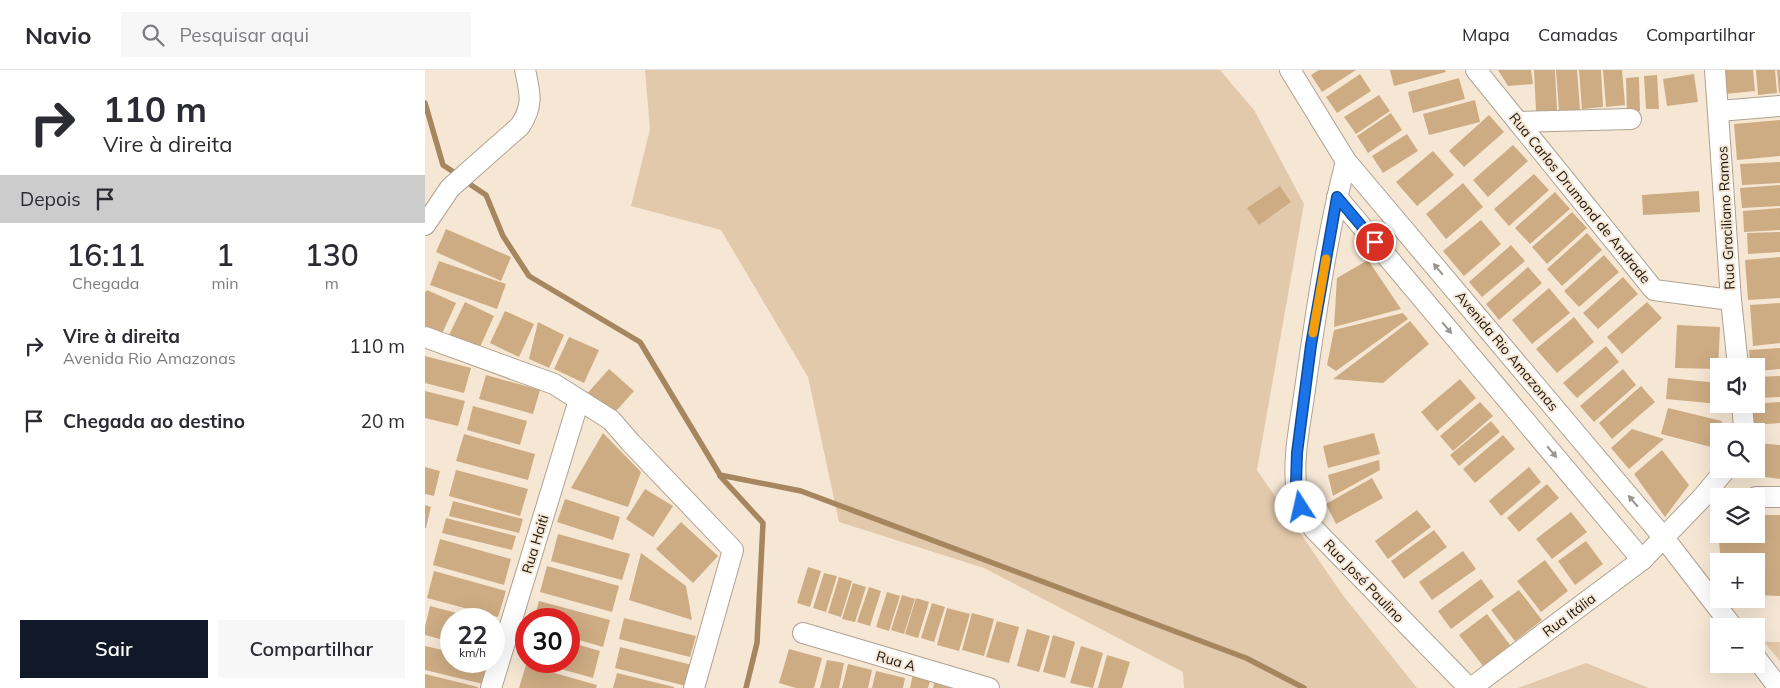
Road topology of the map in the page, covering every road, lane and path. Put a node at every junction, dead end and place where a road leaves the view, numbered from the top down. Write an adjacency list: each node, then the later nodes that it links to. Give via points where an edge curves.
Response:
1 (525, 70): 11 (street, via 531,96 528,114 520,126 450,188)
2 (1290, 70): 9 (street, Avenida Rio Amazonas)
3 (1475, 70): 8 (street, Rua Carlos Drumond de Andrade)
4 (1715, 70): 6 (street, Rua Graciliano Ramos)
5 (1780, 106): 6 (street)
6 (1719, 111): 12 (street, Rua Graciliano Ramos)
7 (1631, 119): 8 (street)
8 (1518, 122): 12 (street, Rua Carlos Drumond de Andrade, via 1654,290)
9 (1346, 160): 10 (street, Rua José Paulino); 19 (street, Avenida Rio Amazonas, one-way to 9)
10 (1337, 197): 20 (street, one-way to 20); 27 (street, Rua José Paulino, via 1311,345 1297,453 1296,484 1301,507 1314,529)
11 (425, 225)
12 (1731, 300): 14 (street, Rua Graciliano Ramos)
13 (425, 337): 15 (street, via 554,384)
14 (1737, 358)
15 (579, 400): 24 (street, Rua Haiti); 25 (street, via 611,420 733,550)
16 (1780, 496): 17 (street)
17 (1765, 497)
18 (1710, 499): 19 (street)
19 (1664, 538): 20 (street, Rua Itália); 21 (street, Avenida Rio Amazonas)
20 (1642, 560): 27 (street, Rua Itália)
21 (1726, 618)
22 (803, 633): 26 (street, Rua A)
23 (1765, 670): 28 (street)
24 (491, 688)
25 (693, 688)
26 (989, 688)
27 (1470, 688)
28 (1779, 688)

